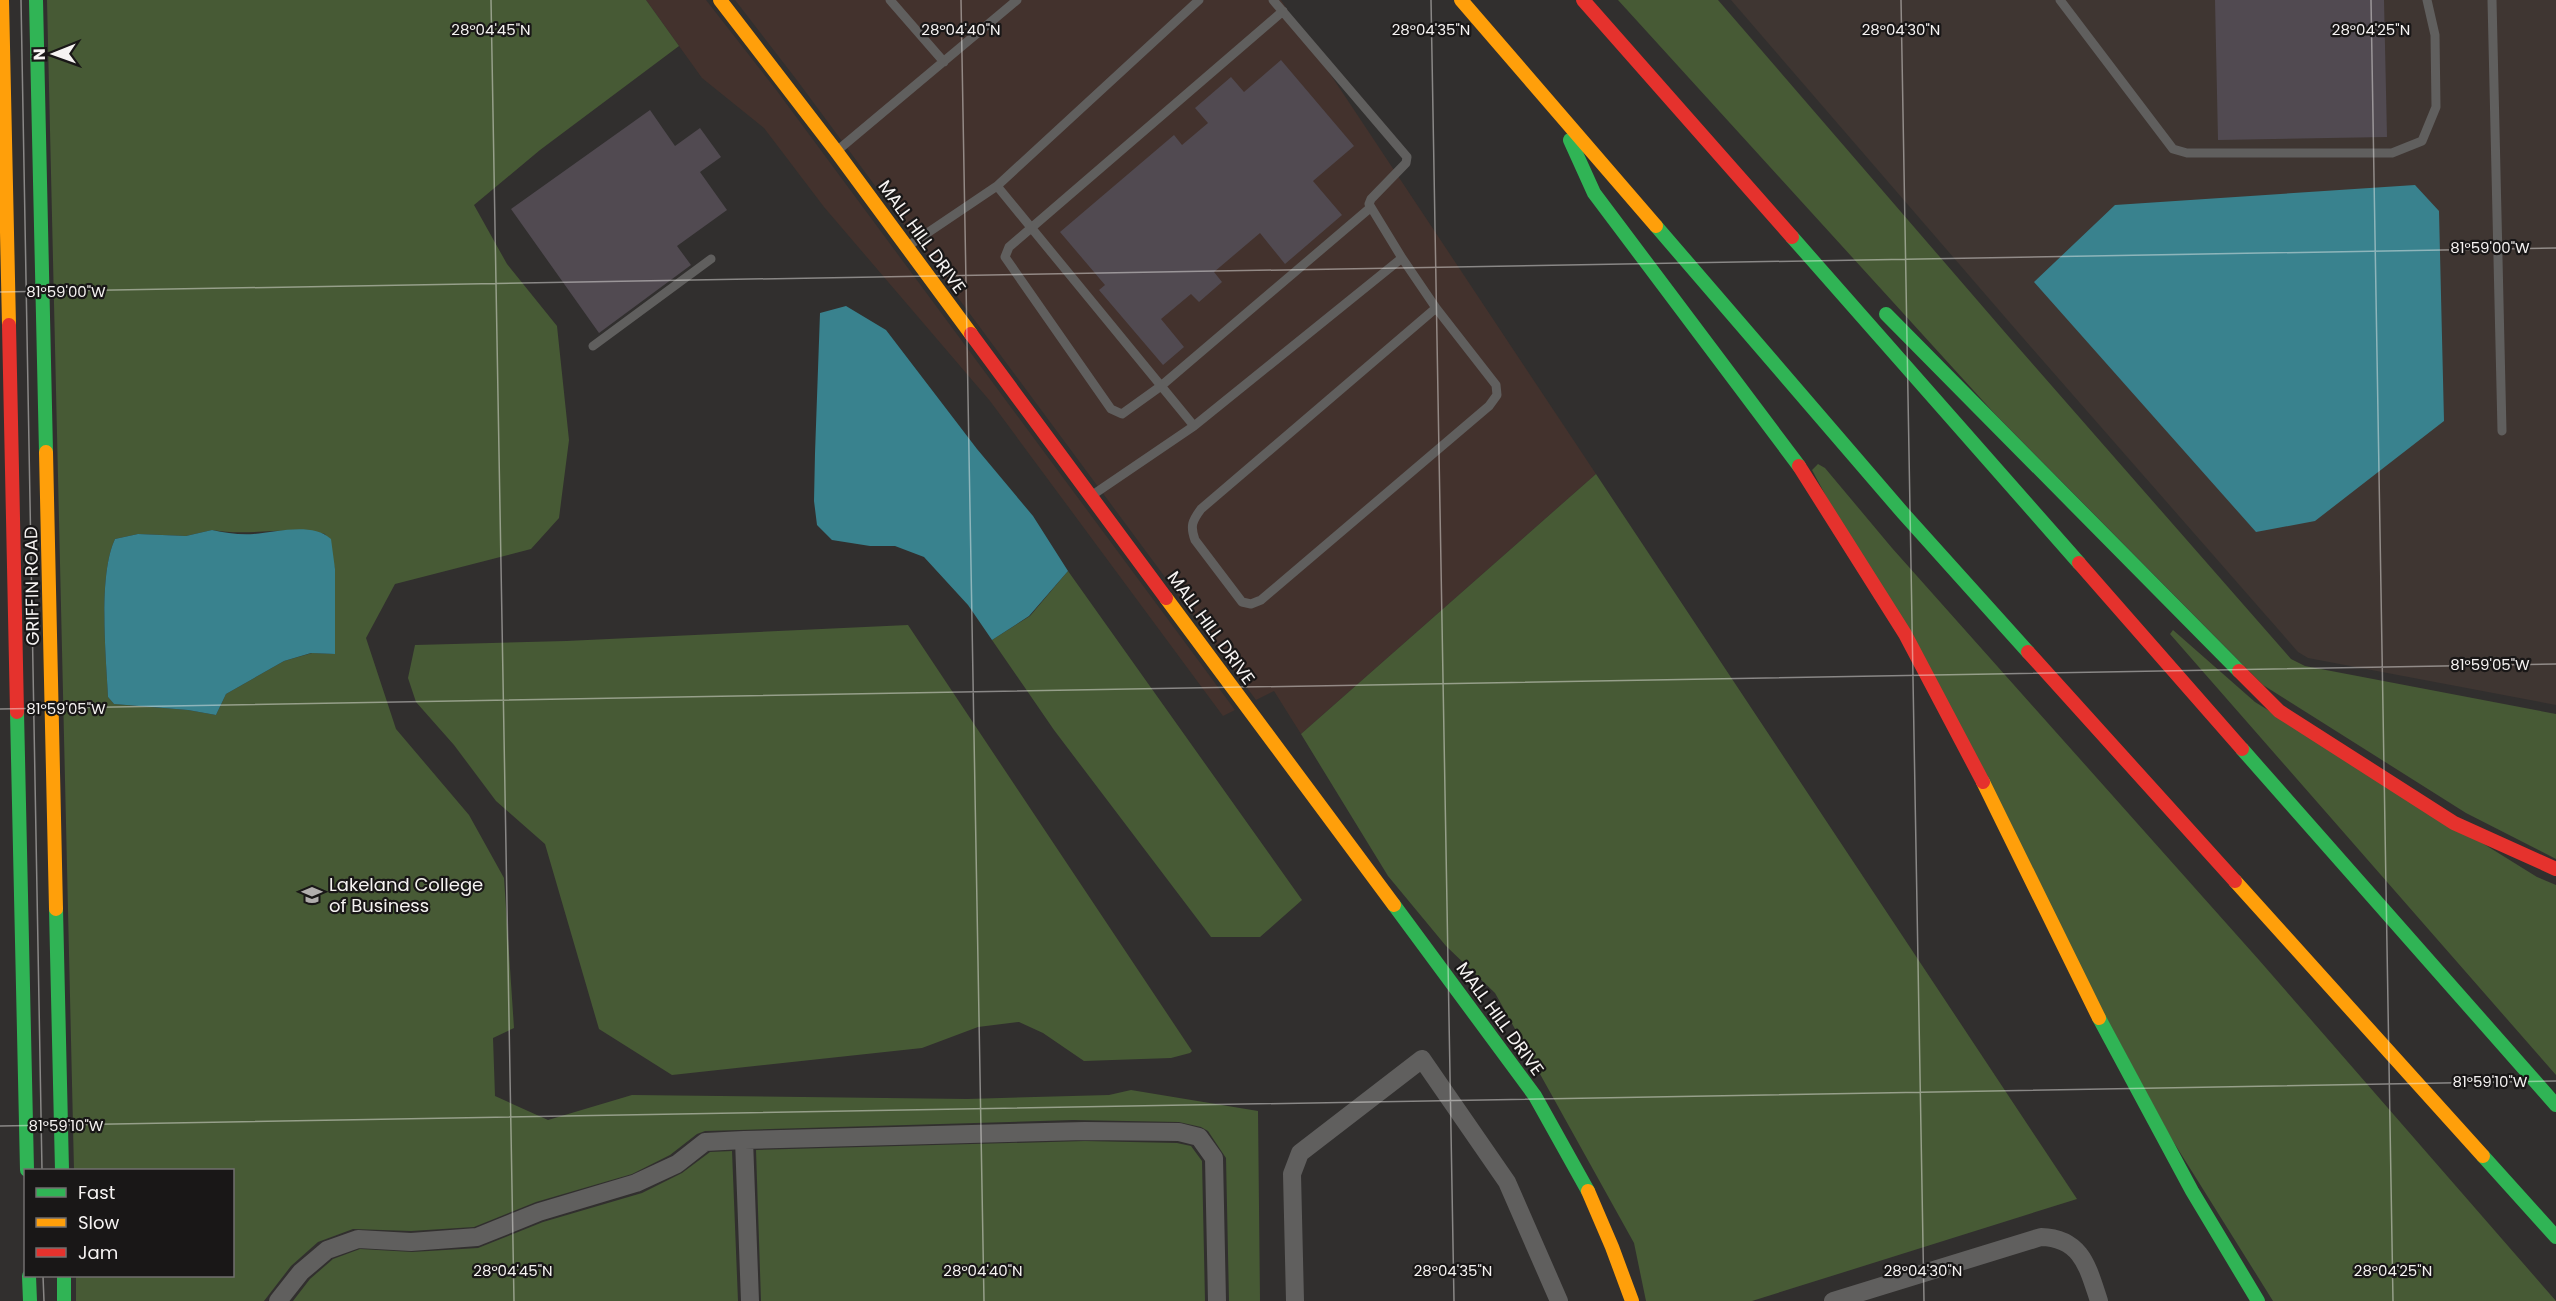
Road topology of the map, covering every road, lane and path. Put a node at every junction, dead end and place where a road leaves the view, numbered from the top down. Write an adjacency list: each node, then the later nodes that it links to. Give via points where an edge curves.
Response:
1 (2, 0): 17 (main road, GRIFFIN ROAD)
2 (36, 0): 37 (main road, GRIFFIN ROAD)
3 (720, 0): 18 (main road, MALL HILL DRIVE)
4 (890, 0): 14 (lane)
5 (1017, 0): 14 (lane)
6 (1199, 0): 19 (lane)
7 (1273, 0): 13 (lane)
8 (1461, 0): 16 (main road)
9 (1583, 0): 15 (main road)
10 (2060, 0): 11 (lane, via 2173,149 2187,153 2392,153 2422,141 2436,107 2435,35)
11 (2427, 0)
12 (2492, 0): 31 (lane)
13 (1283, 11): 20 (lane, via 1407,156 1406,163 1371,199); 21 (lane)
14 (944, 62): 18 (lane)
15 (1647, 72): 22 (main road); 34 (main road)
16 (1554, 106): 38 (main road, via 1903,513); 51 (main road, via 1594,194 1805,474 1905,634 1990,795 2110,1040 2192,1191)
17 (3, 138): 36 (main road, GRIFFIN ROAD)
18 (836, 152): 23 (main road, MALL HILL DRIVE)
19 (997, 186): 21 (lane); 23 (lane)
20 (1370, 208): 24 (lane); 29 (lane)
21 (1032, 229): 29 (lane); 29 (lane, via 1006,249 1005,257 1111,409 1116,413 1127,412)
22 (1815, 243)
23 (906, 247): 32 (main road, MALL HILL DRIVE)
24 (1402, 258): 27 (lane); 30 (lane)
25 (711, 259): 28 (lane)
26 (1874, 302): 33 (main road, via 2279,711 2454,823)
27 (1436, 308): 27 (lane, via 1496,385 1497,395 1489,406 1261,600 1242,602 1195,540 1193,520 1201,509)
28 (593, 346)
29 (1161, 386): 30 (lane)
30 (1194, 426): 32 (lane)
31 (2502, 430)
32 (1091, 496): 48 (main road, MALL HILL DRIVE, via 1534,1096 1598,1210)
33 (2556, 869)
34 (2556, 1105)
35 (744, 1140): 43 (street, via 705,1142 677,1164 636,1183 539,1212 477,1237 411,1242 358,1239 327,1250 301,1272); 44 (street); 45 (street, via 1085,1131 1179,1132 1199,1137 1214,1158)
36 (27, 1169)
37 (62, 1169)
38 (2556, 1237)
39 (29, 1277): 41 (main road)
40 (64, 1277): 42 (main road)
41 (30, 1301)
42 (64, 1301)
43 (278, 1301)
44 (750, 1301)
45 (1217, 1301)
46 (1295, 1301): 47 (street, via 1292,1174 1300,1153 1422,1059 1507,1182)
47 (1559, 1301)
48 (1632, 1301)
49 (1833, 1301): 50 (street, via 2041,1238 2062,1241 2084,1258)
50 (2098, 1301)
51 (2258, 1301)

